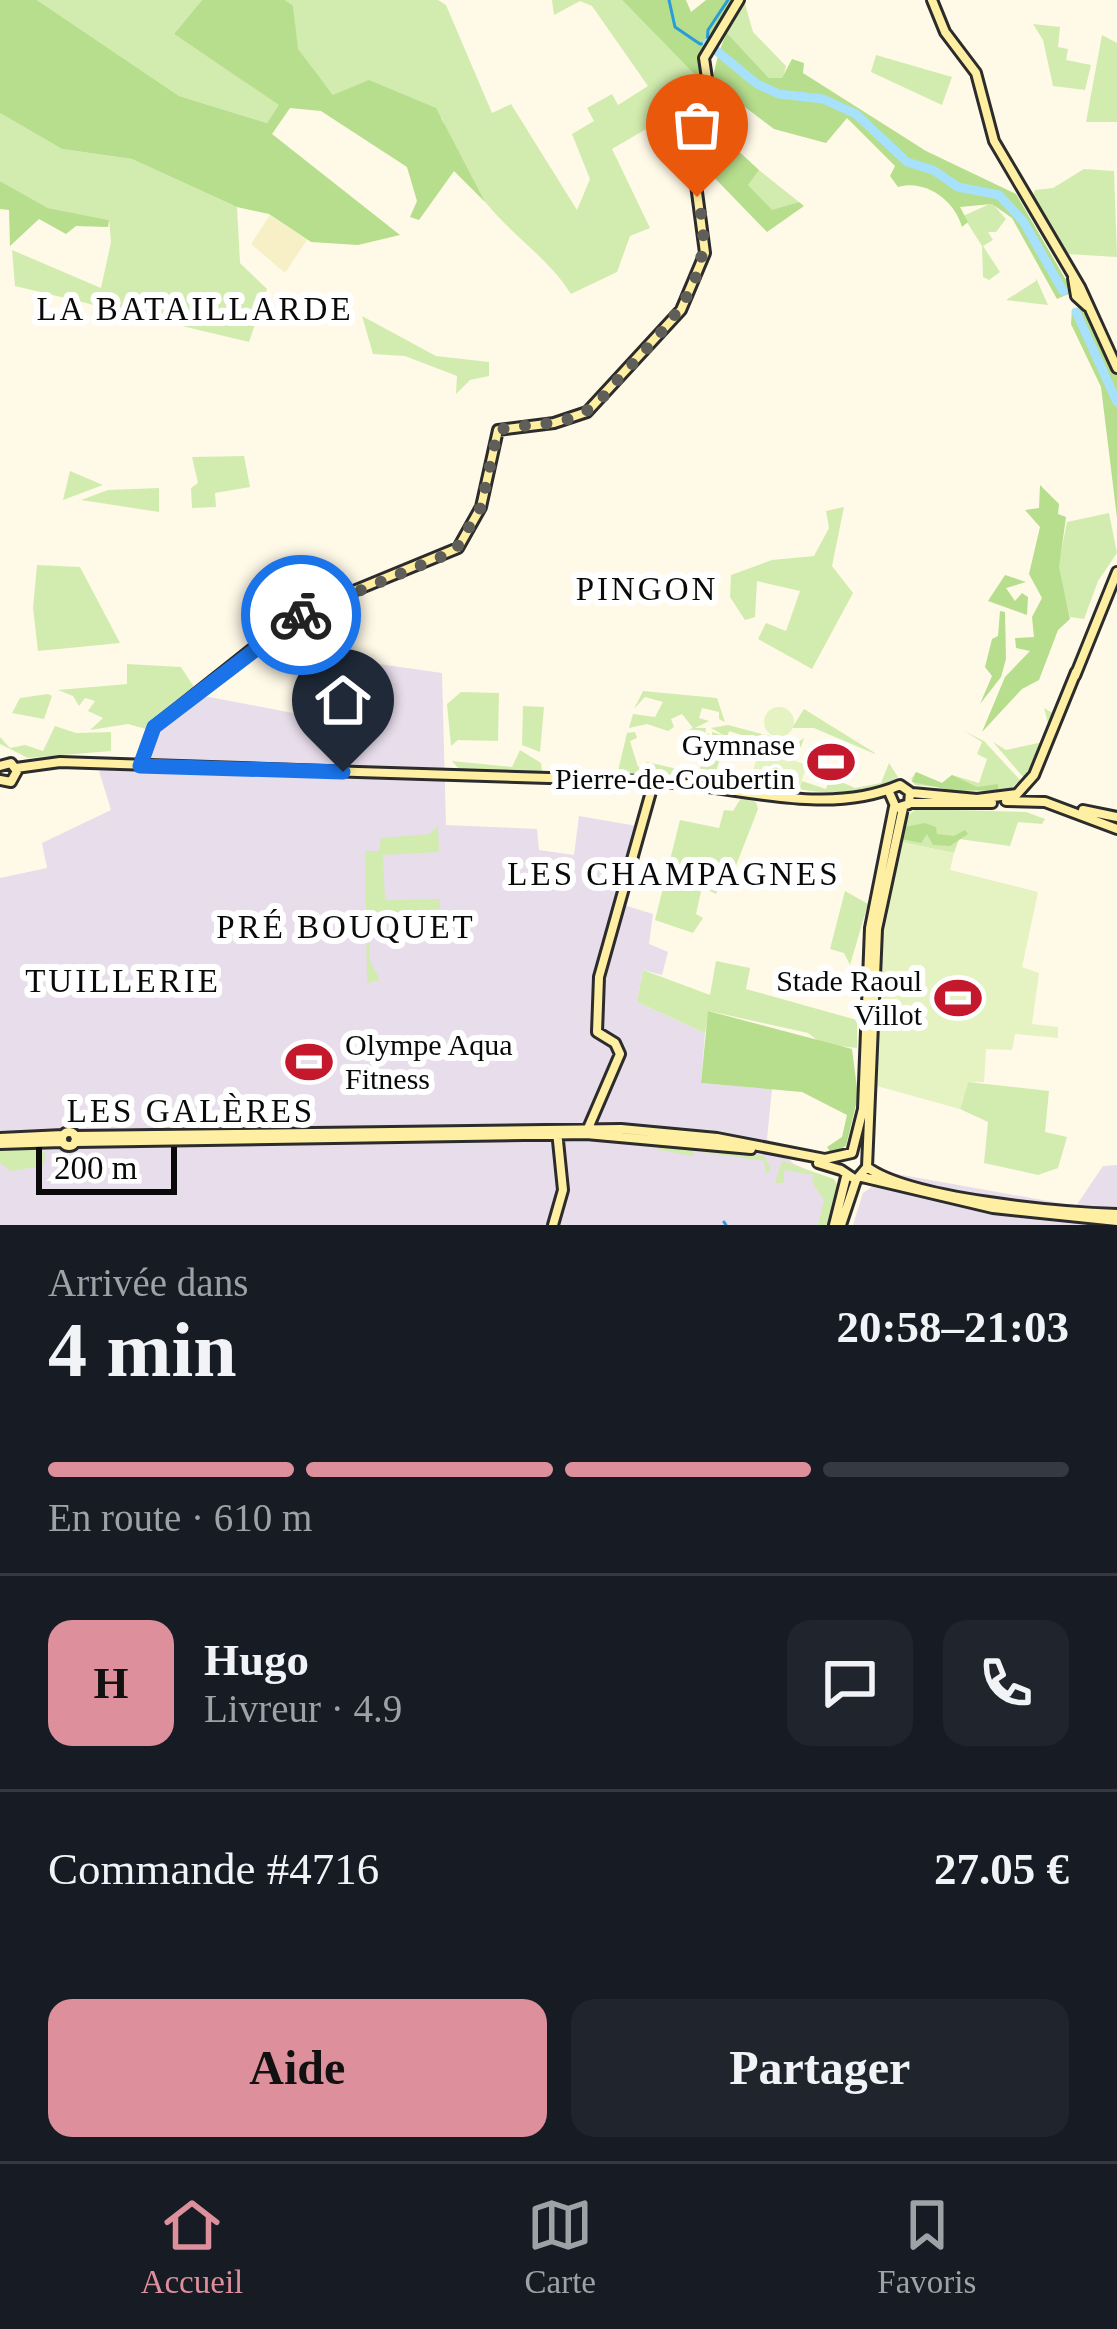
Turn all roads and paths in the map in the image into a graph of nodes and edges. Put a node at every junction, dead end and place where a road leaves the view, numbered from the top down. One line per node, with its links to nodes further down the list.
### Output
1 (739, 0): 6 (main road)
2 (932, 0): 3 (main road)
3 (1117, 368)
4 (1117, 572): 11 (main road)
5 (0, 766): 7 (main road)
6 (140, 766): 7 (main road); 9 (main road)
7 (17, 771): 8 (main road)
8 (4, 781): 10 (main road)
9 (654, 781): 13 (main road); 17 (main road)
10 (0, 791)
11 (1034, 792): 12 (main road); 12 (main road); 14 (main road)
12 (1018, 798): 13 (main road)
13 (899, 801): 20 (main road); 21 (main road)
14 (1096, 817): 15 (main road); 16 (main road)
15 (1117, 817)
16 (1117, 830)
17 (586, 1131): 18 (main road); 20 (main road); 22 (main road)
18 (557, 1132): 19 (main road); 24 (main road)
19 (0, 1141)
20 (848, 1155): 21 (main road); 22 (main road)
21 (866, 1162): 22 (main road); 23 (main road)
22 (851, 1176): 23 (main road); 25 (main road)
23 (1117, 1217)
24 (553, 1225)
25 (838, 1225)

